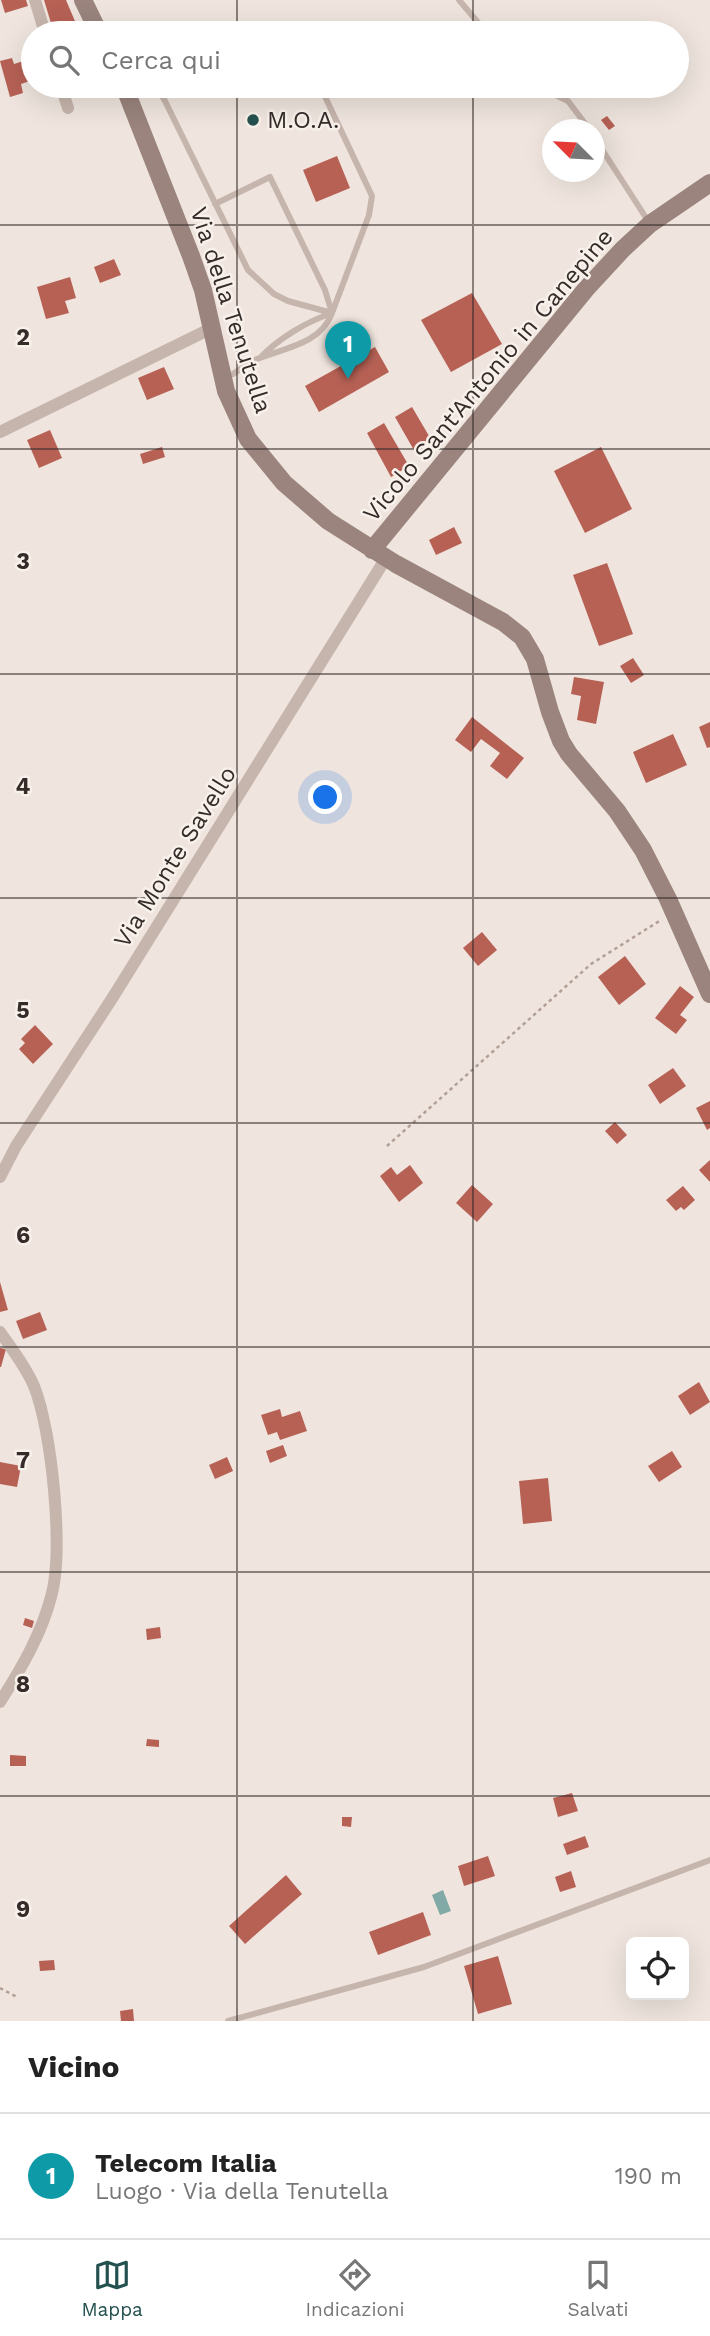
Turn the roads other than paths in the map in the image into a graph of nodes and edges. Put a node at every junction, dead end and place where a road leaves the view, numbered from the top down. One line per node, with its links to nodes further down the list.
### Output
1 (35, 0): 4 (street)
2 (83, 0): 5 (street)
3 (459, 0): 6 (lane)
4 (41, 21)
5 (93, 21)
6 (477, 21)
7 (65, 98): 12 (street)
8 (137, 98): 19 (street, Via della Tenutella)
9 (162, 98): 16 (lane)
10 (326, 98): 18 (lane)
11 (562, 98): 13 (lane)
12 (68, 108)
13 (582, 119)
14 (605, 154): 17 (lane)
15 (710, 183): 17 (street, Vicolo Sant'Antonio in Canepine)
16 (215, 204): 18 (lane); 18 (lane)
17 (650, 224): 23 (street, Vicolo Sant'Antonio in Canepine)
18 (332, 313): 20 (lane); 20 (lane)
19 (212, 328): 21 (street, Via della Tenutella); 22 (street)
20 (260, 358): 21 (lane)
21 (227, 377): 23 (street, Via della Tenutella)
22 (0, 432)
23 (379, 554): 24 (street, Via della Tenutella); 25 (street, Via Monte Savello)
24 (710, 994)
25 (0, 1177)
26 (0, 1332): 27 (street)
27 (0, 1702)
28 (710, 1860): 29 (lane)
29 (228, 2021)

